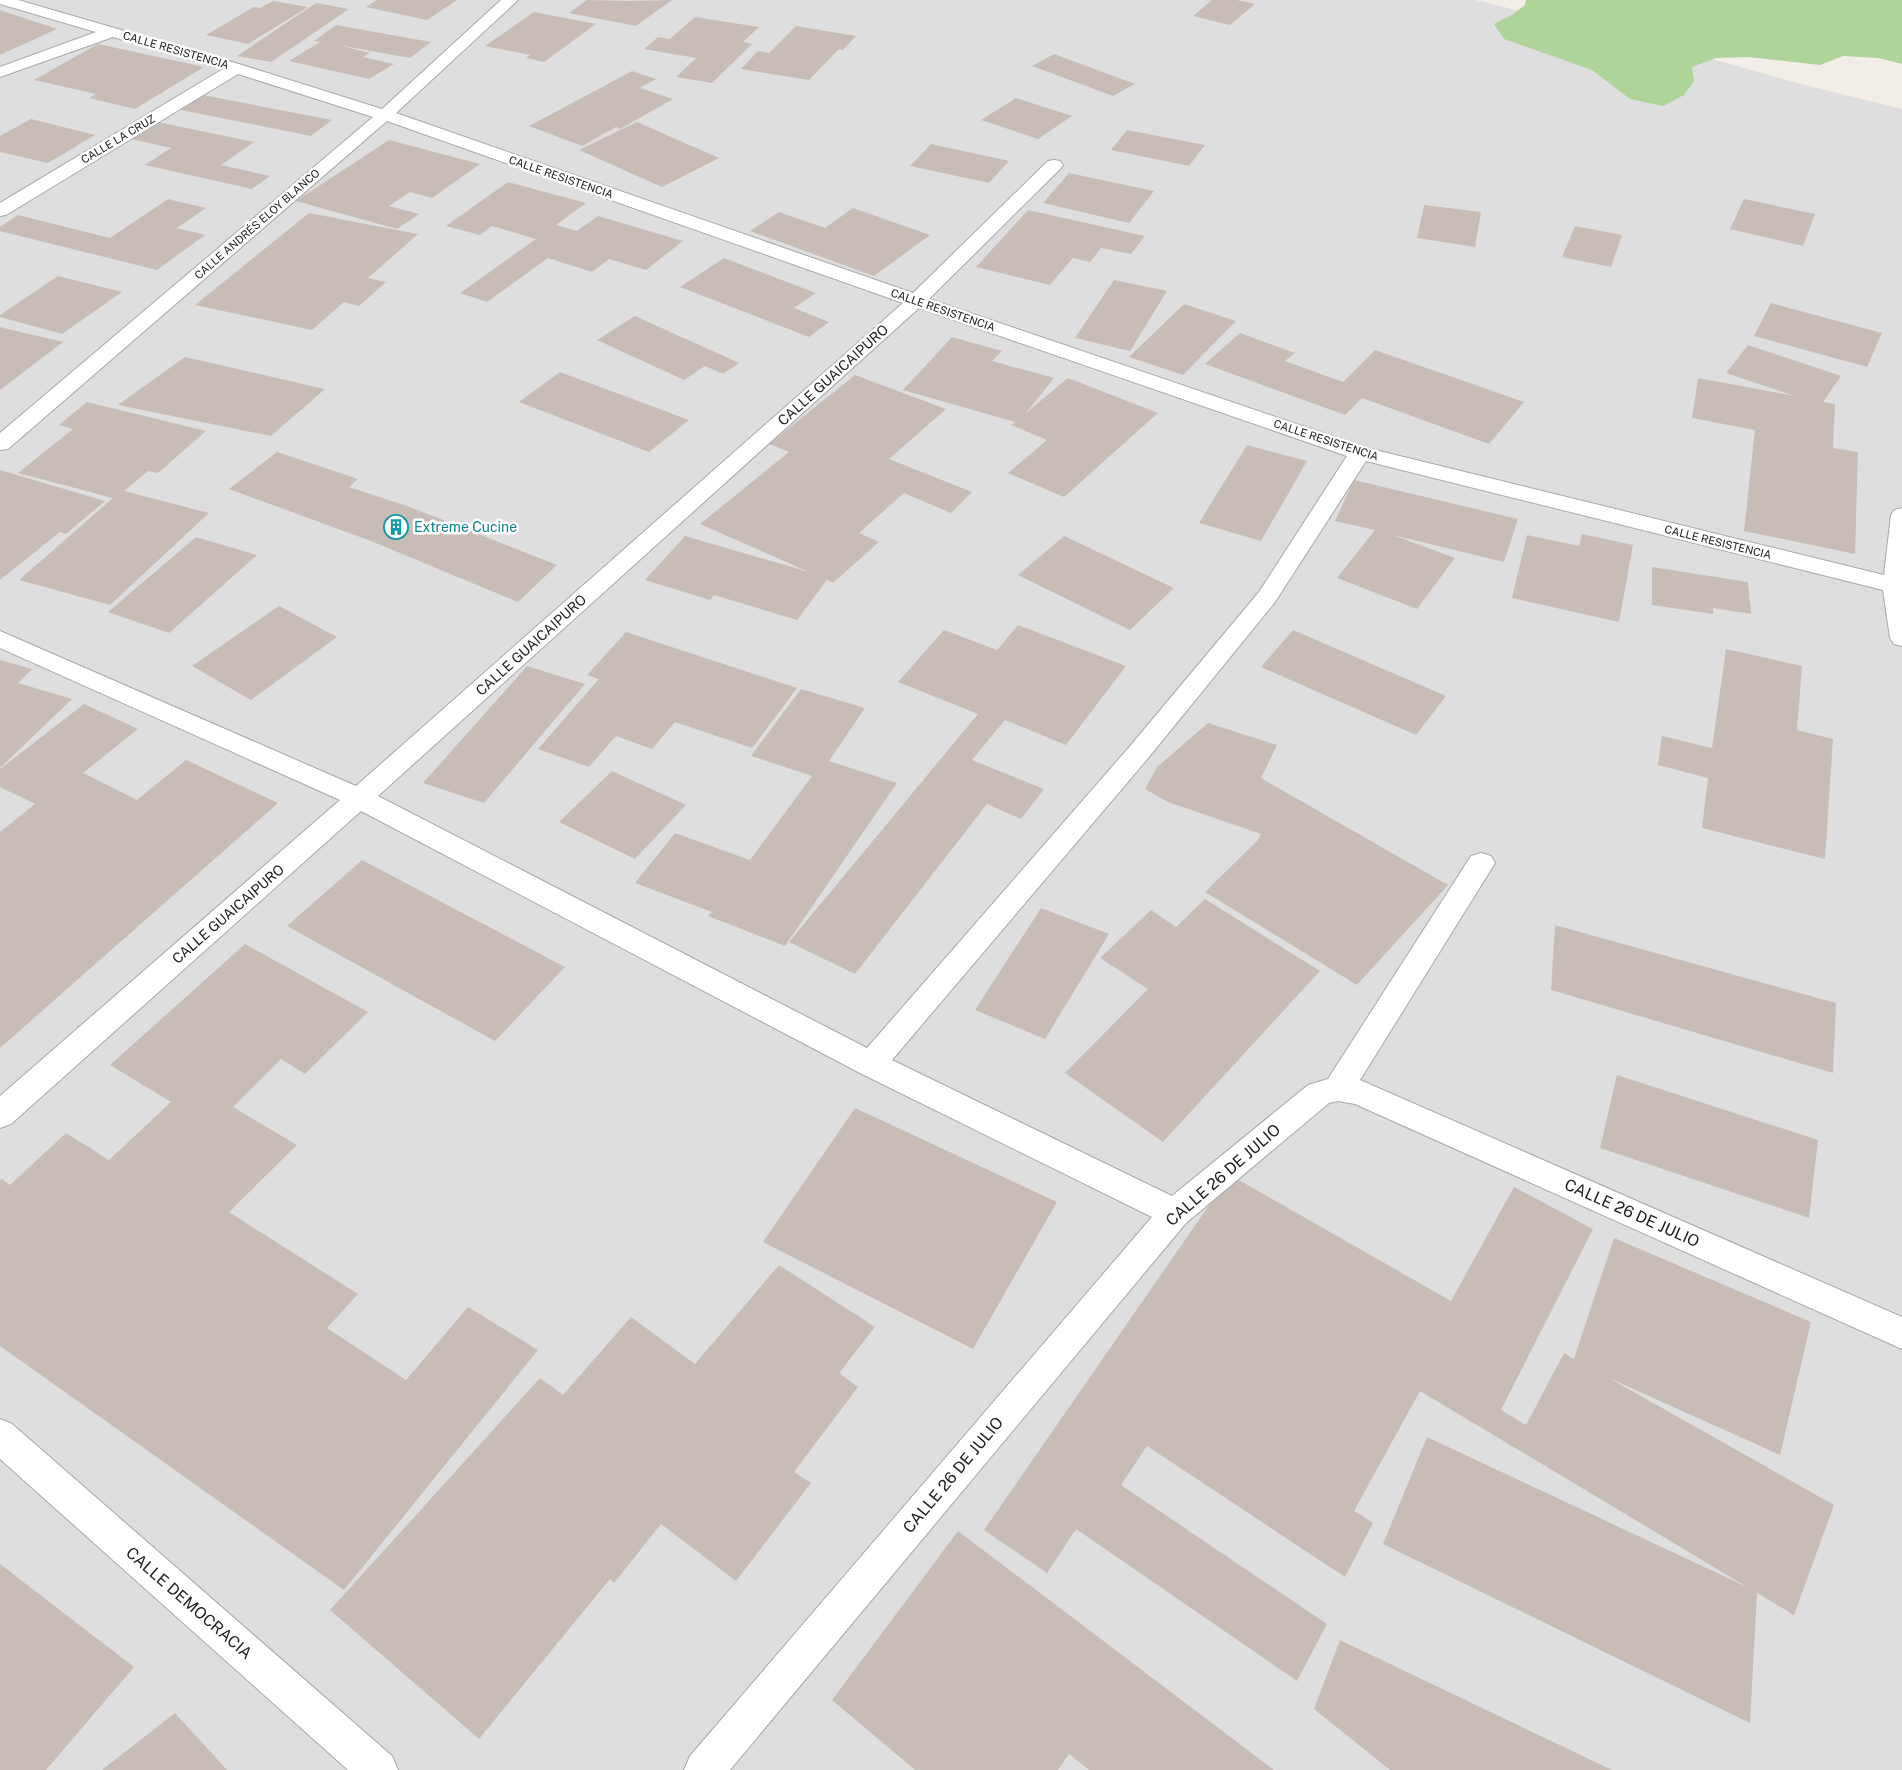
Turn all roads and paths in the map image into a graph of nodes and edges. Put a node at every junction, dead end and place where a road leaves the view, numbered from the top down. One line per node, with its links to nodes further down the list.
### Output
1 (2, 0): 3 (street, CALLE RESISTENCIA)
2 (510, 0): 6 (street, CALLE ANDRÉS ELOY BLANCO)
3 (112, 32): 4 (street, CALLE RESISTENCIA); 5 (street)
4 (236, 68): 6 (street, CALLE RESISTENCIA); 8 (street, CALLE LA CRUZ)
5 (0, 72)
6 (385, 115): 9 (street, CALLE RESISTENCIA); 10 (street, CALLE ANDRÉS ELOY BLANCO)
7 (1054, 165): 9 (street, CALLE GUAICAIPURO)
8 (0, 211)
9 (916, 301): 11 (street, CALLE RESISTENCIA); 16 (street, CALLE GUAICAIPURO)
10 (0, 444)
11 (1360, 453): 13 (street, CALLE RESISTENCIA); 18 (street)
12 (1902, 515): 13 (street)
13 (1894, 585): 14 (street)
14 (1902, 638)
15 (0, 639): 16 (street)
16 (359, 798): 18 (street); 20 (street, CALLE GUAICAIPURO)
17 (1481, 863): 19 (street)
18 (871, 1064): 21 (street)
19 (1338, 1088): 21 (street, CALLE 26 DE JULIO); 22 (street, CALLE 26 DE JULIO)
20 (0, 1115)
21 (1175, 1213): 25 (street, CALLE 26 DE JULIO)
22 (1902, 1333)
23 (0, 1436): 24 (street, CALLE DEMOCRACIA)
24 (378, 1770)
25 (704, 1770)

